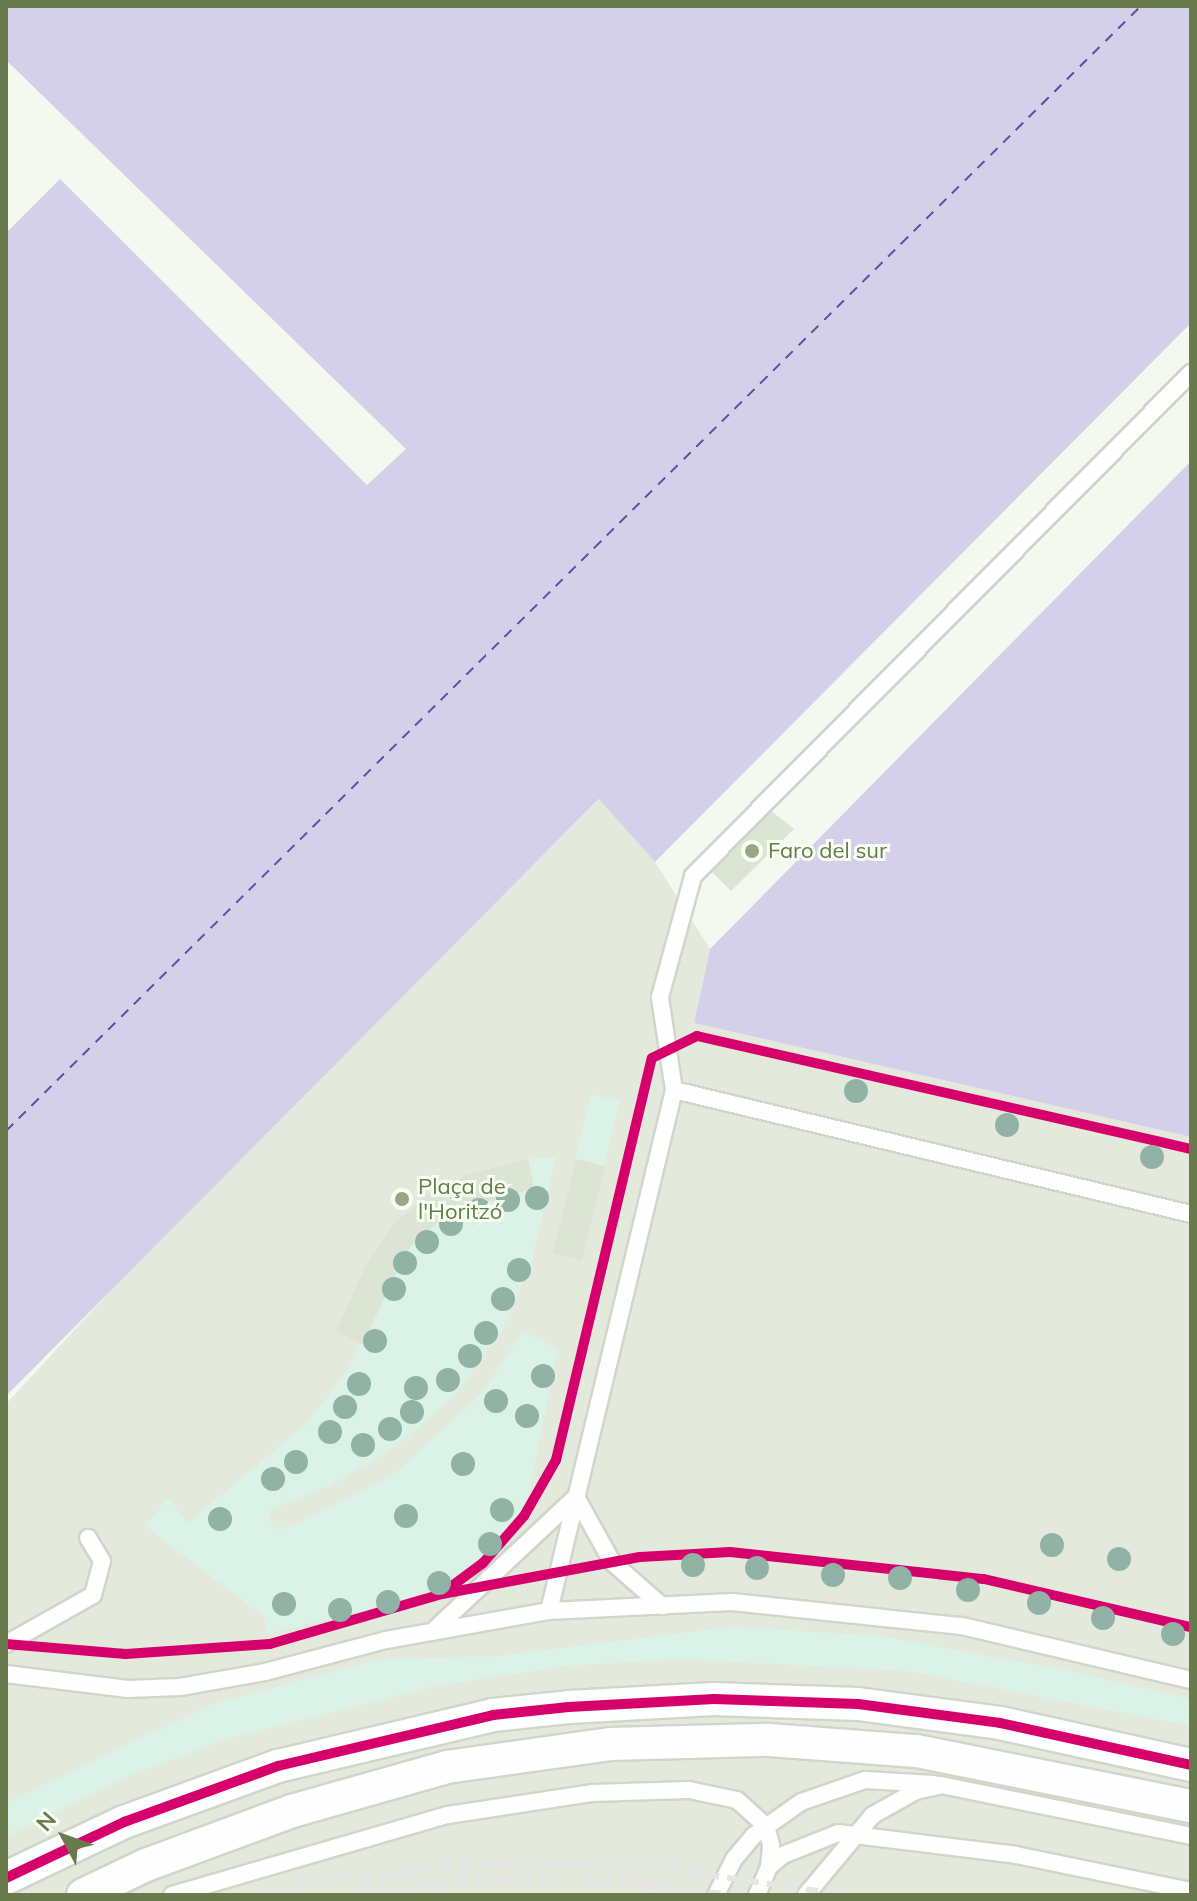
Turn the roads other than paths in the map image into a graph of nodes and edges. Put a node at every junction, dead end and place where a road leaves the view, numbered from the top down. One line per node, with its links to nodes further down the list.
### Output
1 (1191, 373): 2 (lane)
2 (674, 1090): 3 (lane); 4 (lane)
3 (1191, 1214)
4 (576, 1497): 6 (lane); 7 (lane); 8 (lane)
5 (88, 1538): 9 (lane)
6 (662, 1606): 7 (lane); 11 (lane)
7 (549, 1611): 8 (lane)
8 (432, 1632): 10 (lane)
9 (6, 1644)
10 (6, 1674)
11 (1191, 1680)
12 (1191, 1765): 19 (street)
13 (941, 1785): 15 (lane); 16 (lane); 17 (lane)
14 (1191, 1806): 21 (street)
15 (766, 1826): 18 (lane); 22 (lane); 23 (lane)
16 (855, 1835): 18 (lane); 20 (lane); 25 (lane)
17 (1191, 1836)
18 (769, 1867): 24 (lane)
19 (6, 1878)
20 (1191, 1891)
21 (83, 1895)
22 (172, 1895)
23 (716, 1895)
24 (757, 1895)
25 (806, 1895)

